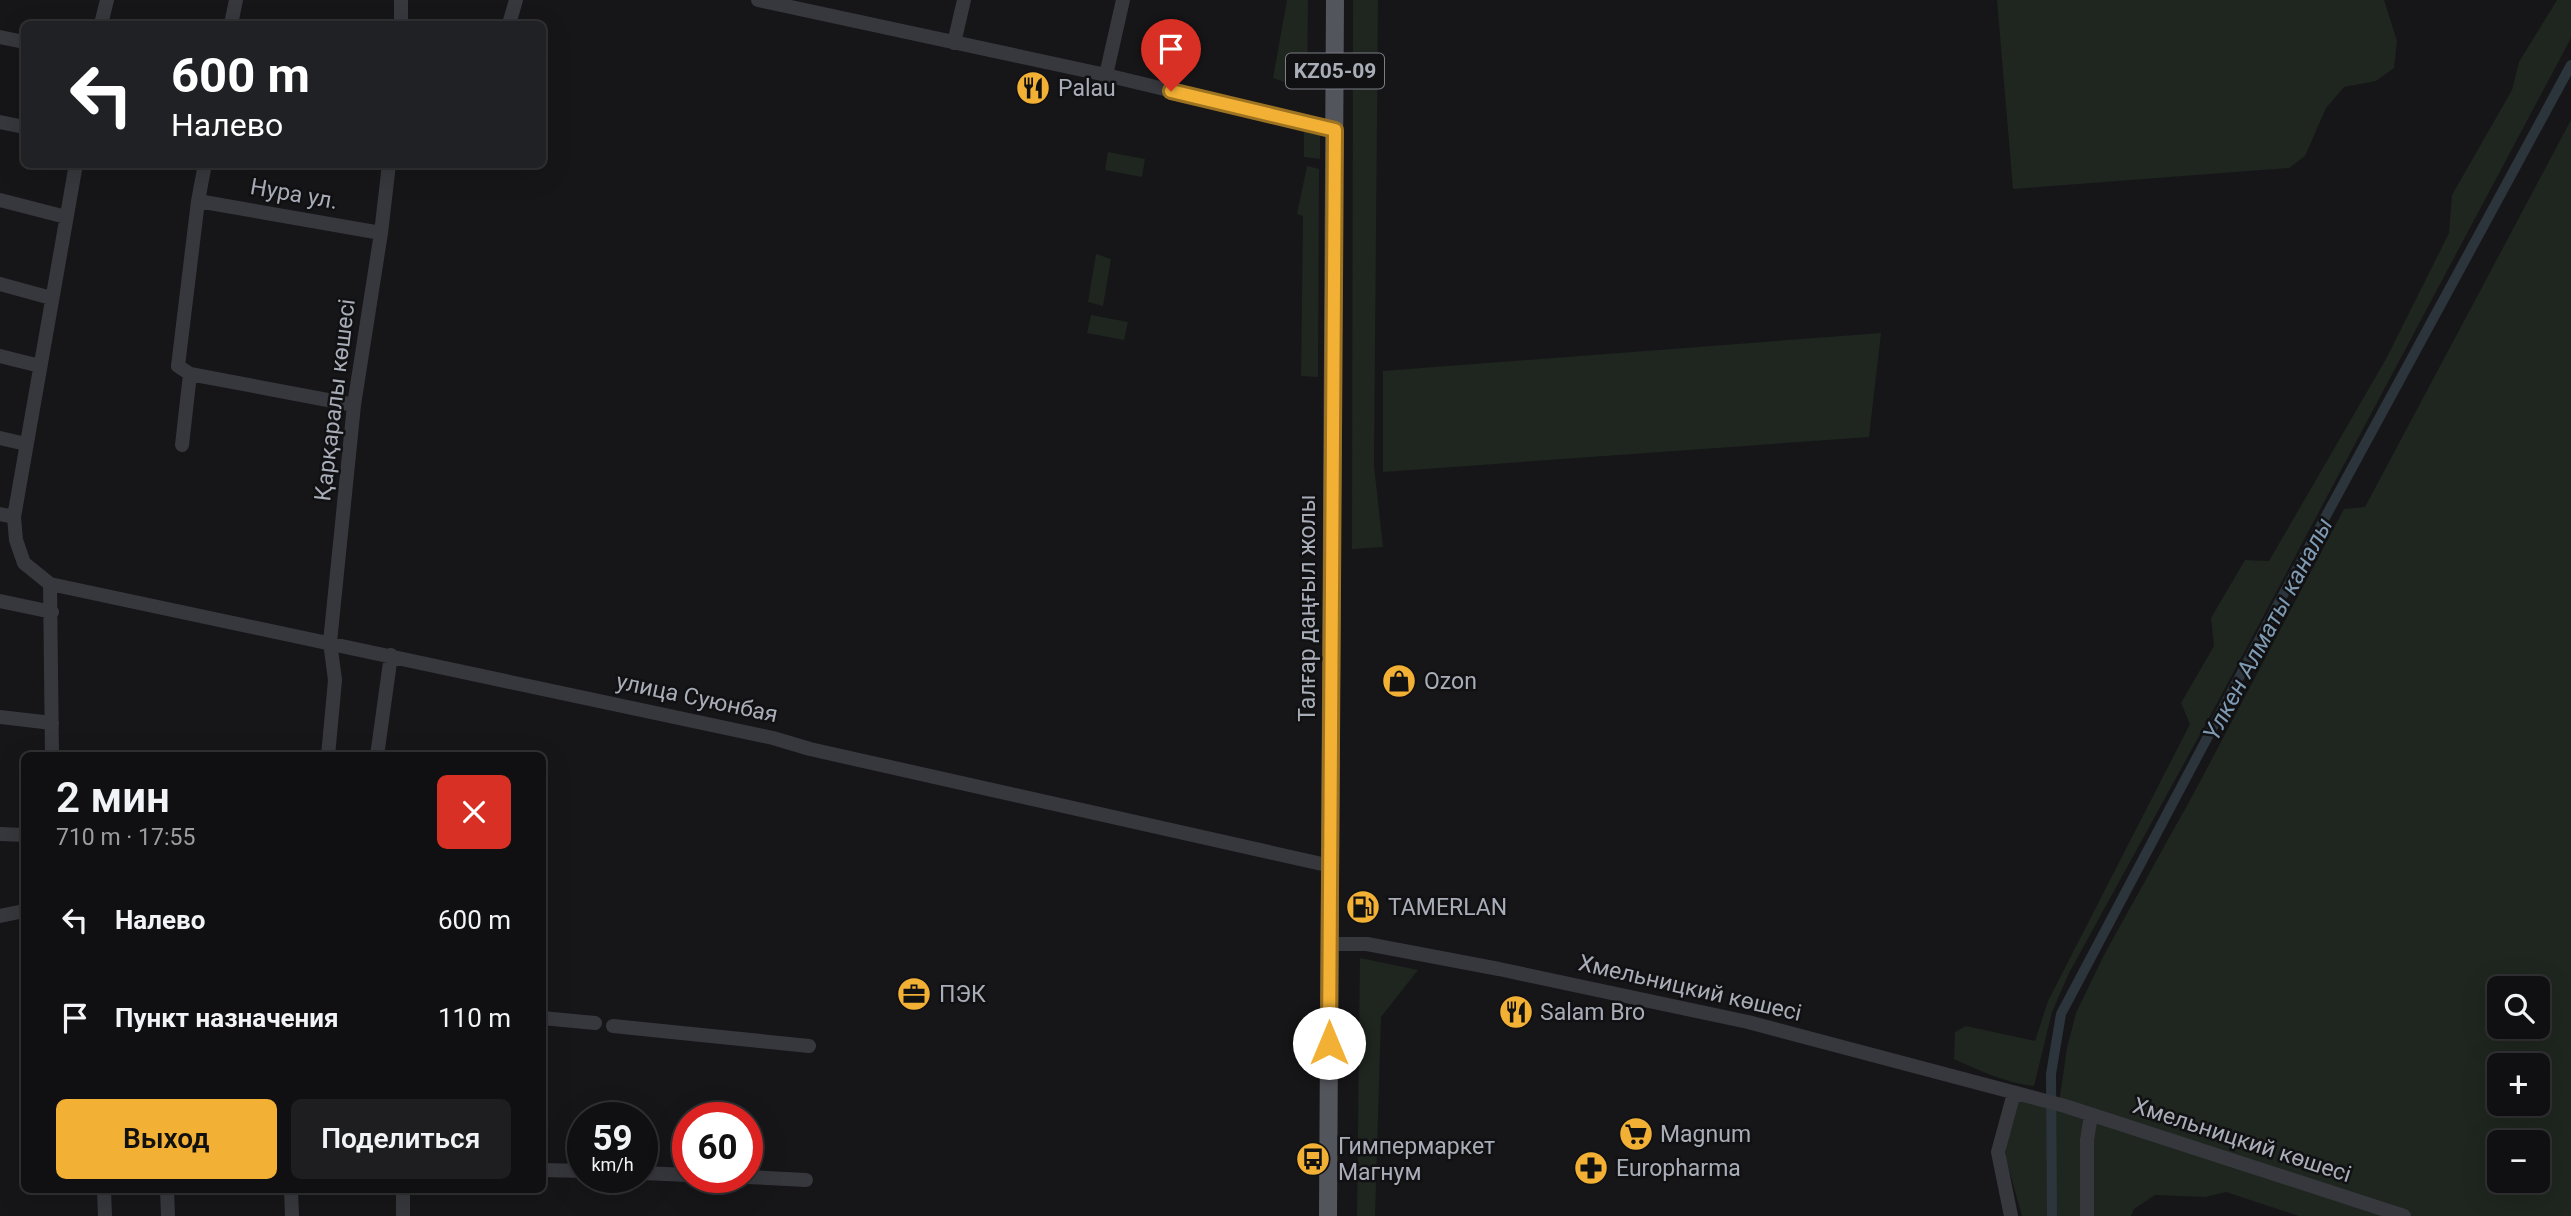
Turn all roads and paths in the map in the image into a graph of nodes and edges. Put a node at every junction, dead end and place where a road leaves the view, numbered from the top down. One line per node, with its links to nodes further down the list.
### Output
1 (107, 0): 10 (street)
2 (236, 0): 11 (street)
3 (401, 0): 12 (street)
4 (516, 0): 13 (street)
5 (758, 0): 9 (street)
6 (964, 0): 16 (street)
7 (1123, 0): 17 (street)
8 (1335, 0): 20 (main road, Талғар даңғыл жолы / KZ05-09)
9 (805, 5): 16 (street)
10 (102, 21)
11 (232, 21)
12 (401, 21)
13 (510, 21)
14 (0, 37): 15 (street)
15 (21, 41)
16 (954, 43): 17 (street)
17 (1106, 75): 20 (street)
18 (0, 122): 19 (street)
19 (21, 126)
20 (1335, 130): 50 (main road, Талғар даңғыл жолы / KZ05-09)
21 (75, 168): 26 (street)
22 (204, 168): 25 (street)
23 (389, 168): 27 (street, Қарқаралы көшесі)
24 (0, 201): 26 (street)
25 (198, 201): 27 (street, Нура ул.); 32 (street)
26 (66, 217): 29 (street)
27 (382, 233): 33 (street, Қарқаралы көшесі)
28 (0, 284): 29 (street)
29 (51, 298): 31 (street)
30 (0, 356): 31 (street)
31 (40, 366): 35 (street)
32 (190, 374): 33 (street); 36 (street)
33 (354, 405): 41 (street, Қарқаралы көшесі)
34 (0, 438): 35 (street)
35 (26, 444): 37 (street)
36 (182, 445)
37 (7, 515): 38 (street)
38 (50, 584): 40 (street); 41 (street, улица Суюнбая)
39 (0, 601): 40 (street)
40 (52, 612): 44 (street)
41 (330, 642): 42 (street, улица Суюнбая); 46 (street, Қарқаралы көшесі)
42 (391, 655): 47 (street); 50 (street, улица Суюнбая)
43 (0, 717): 44 (street)
44 (52, 723): 45 (street)
45 (52, 752)
46 (328, 752)
47 (378, 752)
48 (0, 834): 49 (street)
49 (21, 835)
50 (1331, 866): 53 (main road, Талғар даңғыл жолы / KZ05-09)
51 (21, 912): 52 (street)
52 (0, 916)
53 (1330, 944): 58 (street, Хмельницкий көшесі); 72 (main road, Талғар даңғыл жолы / KZ05-09)
54 (546, 1018): 55 (street)
55 (595, 1023)
56 (613, 1026): 57 (street)
57 (808, 1046)
58 (2014, 1093): 59 (street, Хмельницкий көшесі); 73 (street)
59 (2091, 1115): 74 (street); 75 (street, Хмельницкий көшесі)
60 (546, 1170): 61 (street)
61 (567, 1171)
62 (763, 1179): 63 (street)
63 (806, 1180)
64 (104, 1193): 68 (street)
65 (167, 1193): 69 (street)
66 (291, 1193): 70 (street)
67 (403, 1193): 71 (street)
68 (105, 1216)
69 (168, 1216)
70 (292, 1216)
71 (403, 1216)
72 (1328, 1216)
73 (2011, 1216)
74 (2087, 1216)
75 (2404, 1216)

